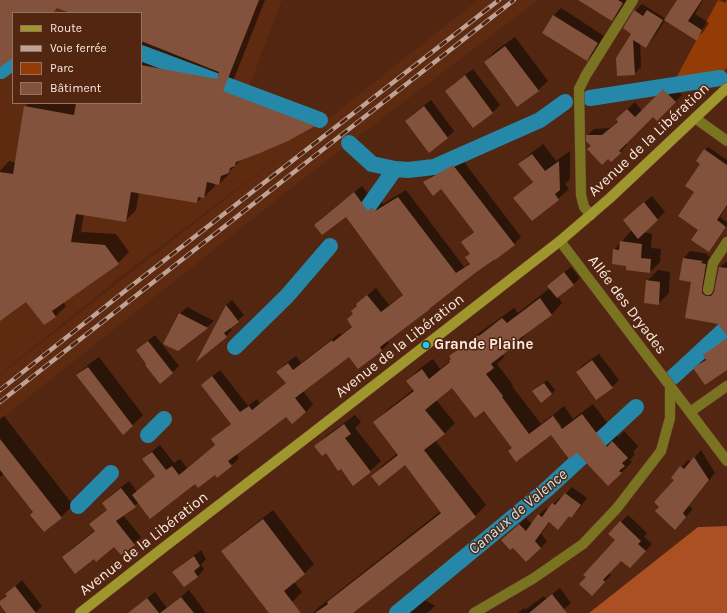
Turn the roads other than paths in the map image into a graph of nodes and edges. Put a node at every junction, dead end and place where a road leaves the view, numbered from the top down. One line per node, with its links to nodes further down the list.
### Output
1 (634, 0): 5 (street)
2 (727, 88): 3 (main road, Avenue de la Libération)
3 (695, 118): 4 (street); 5 (main road, Avenue de la Libération)
4 (727, 140)
5 (590, 215): 6 (main road, Avenue de la Libération)
6 (560, 241): 9 (street, Allée des Dryades); 13 (main road, Avenue de la Libération)
7 (727, 242): 8 (street)
8 (708, 290)
9 (670, 386): 11 (street, Allée des Dryades); 14 (street)
10 (727, 386): 11 (street)
11 (690, 412): 12 (street, Allée des Dryades)
12 (727, 461)
13 (80, 613)
14 (474, 613)

